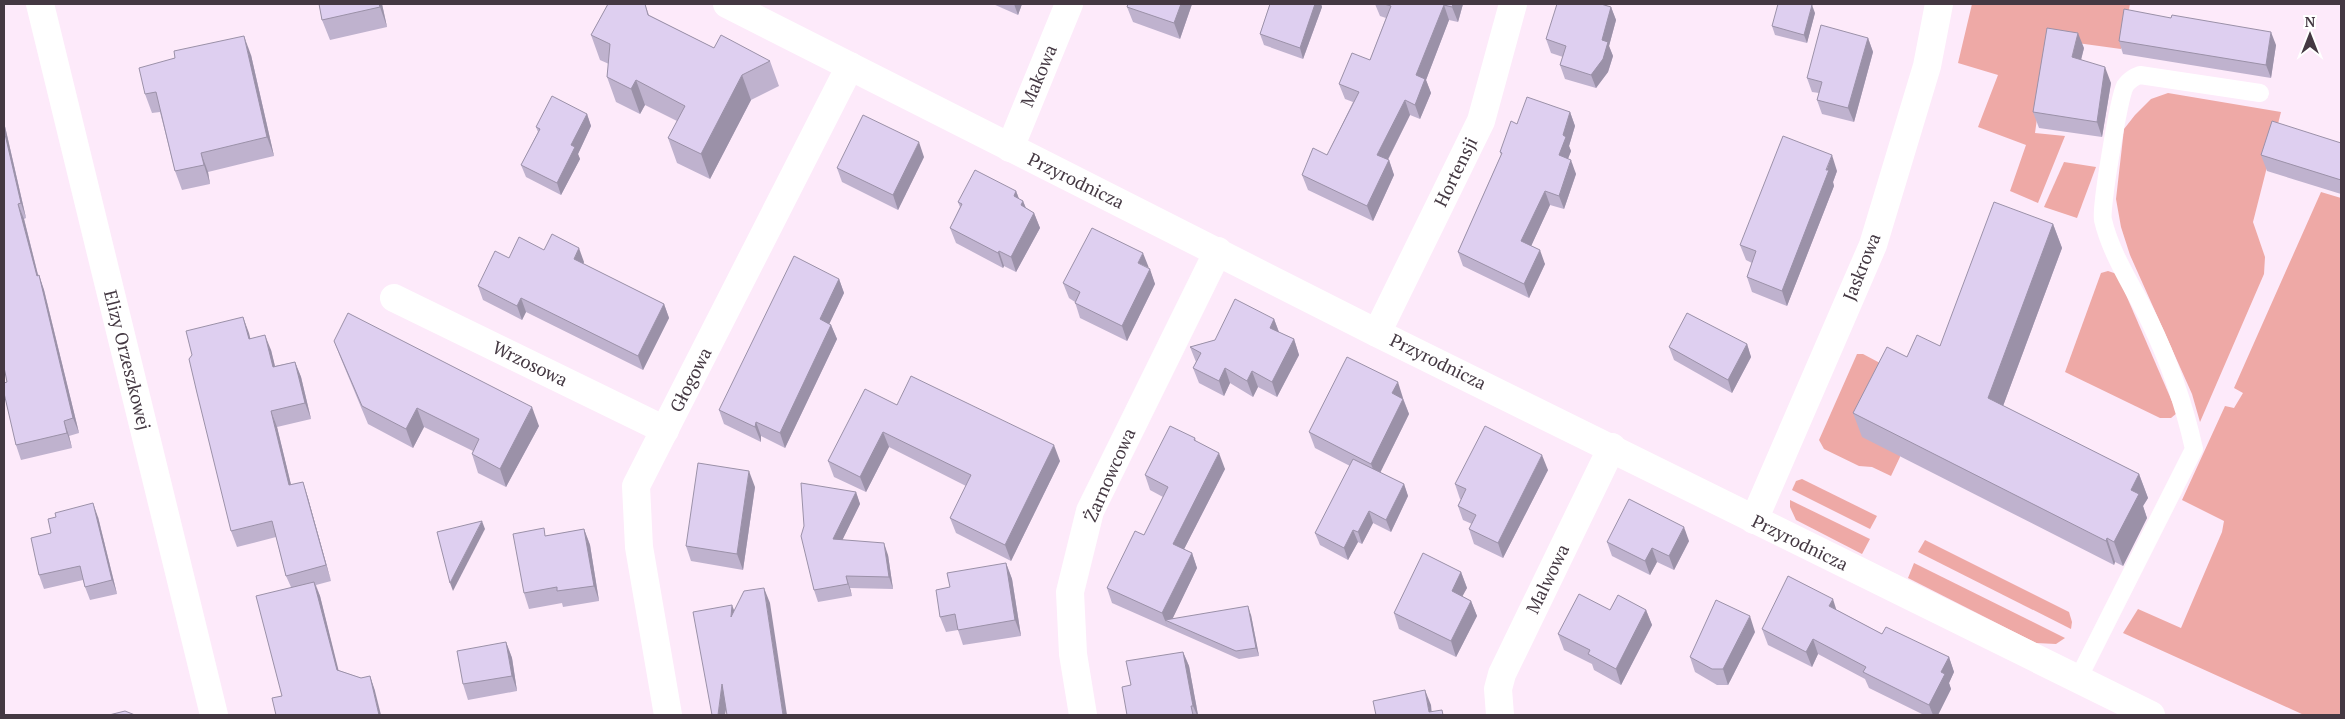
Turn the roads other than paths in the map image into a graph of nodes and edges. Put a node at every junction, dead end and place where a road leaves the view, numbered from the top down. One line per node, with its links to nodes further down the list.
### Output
1 (40, 4): 16 (street, Elizy Orzeszkowej)
2 (727, 4): 6 (street, Przyrodnicza)
3 (1069, 4): 8 (street, Makowa)
4 (1512, 4): 11 (street, Hortensji)
5 (1939, 4): 14 (street, Jaskrowa)
6 (850, 66): 8 (street, Przyrodnicza); 12 (street, Głogowa)
7 (2260, 93): 15 (lane)
8 (1010, 148): 9 (street, Przyrodnicza)
9 (1218, 251): 11 (street, Przyrodnicza); 18 (street, Żarnowcowa)
10 (394, 298): 12 (street, Wrzosowa)
11 (1377, 332): 13 (street, Przyrodnicza)
12 (665, 430): 17 (street, Głogowa)
13 (1612, 447): 14 (street, Przyrodnicza); 19 (street, Malwowa)
14 (1754, 520): 15 (street, Przyrodnicza)
15 (2078, 679): 20 (street, Przyrodnicza)
16 (214, 715)
17 (668, 715)
18 (1083, 715)
19 (1500, 715)
20 (2151, 715)

